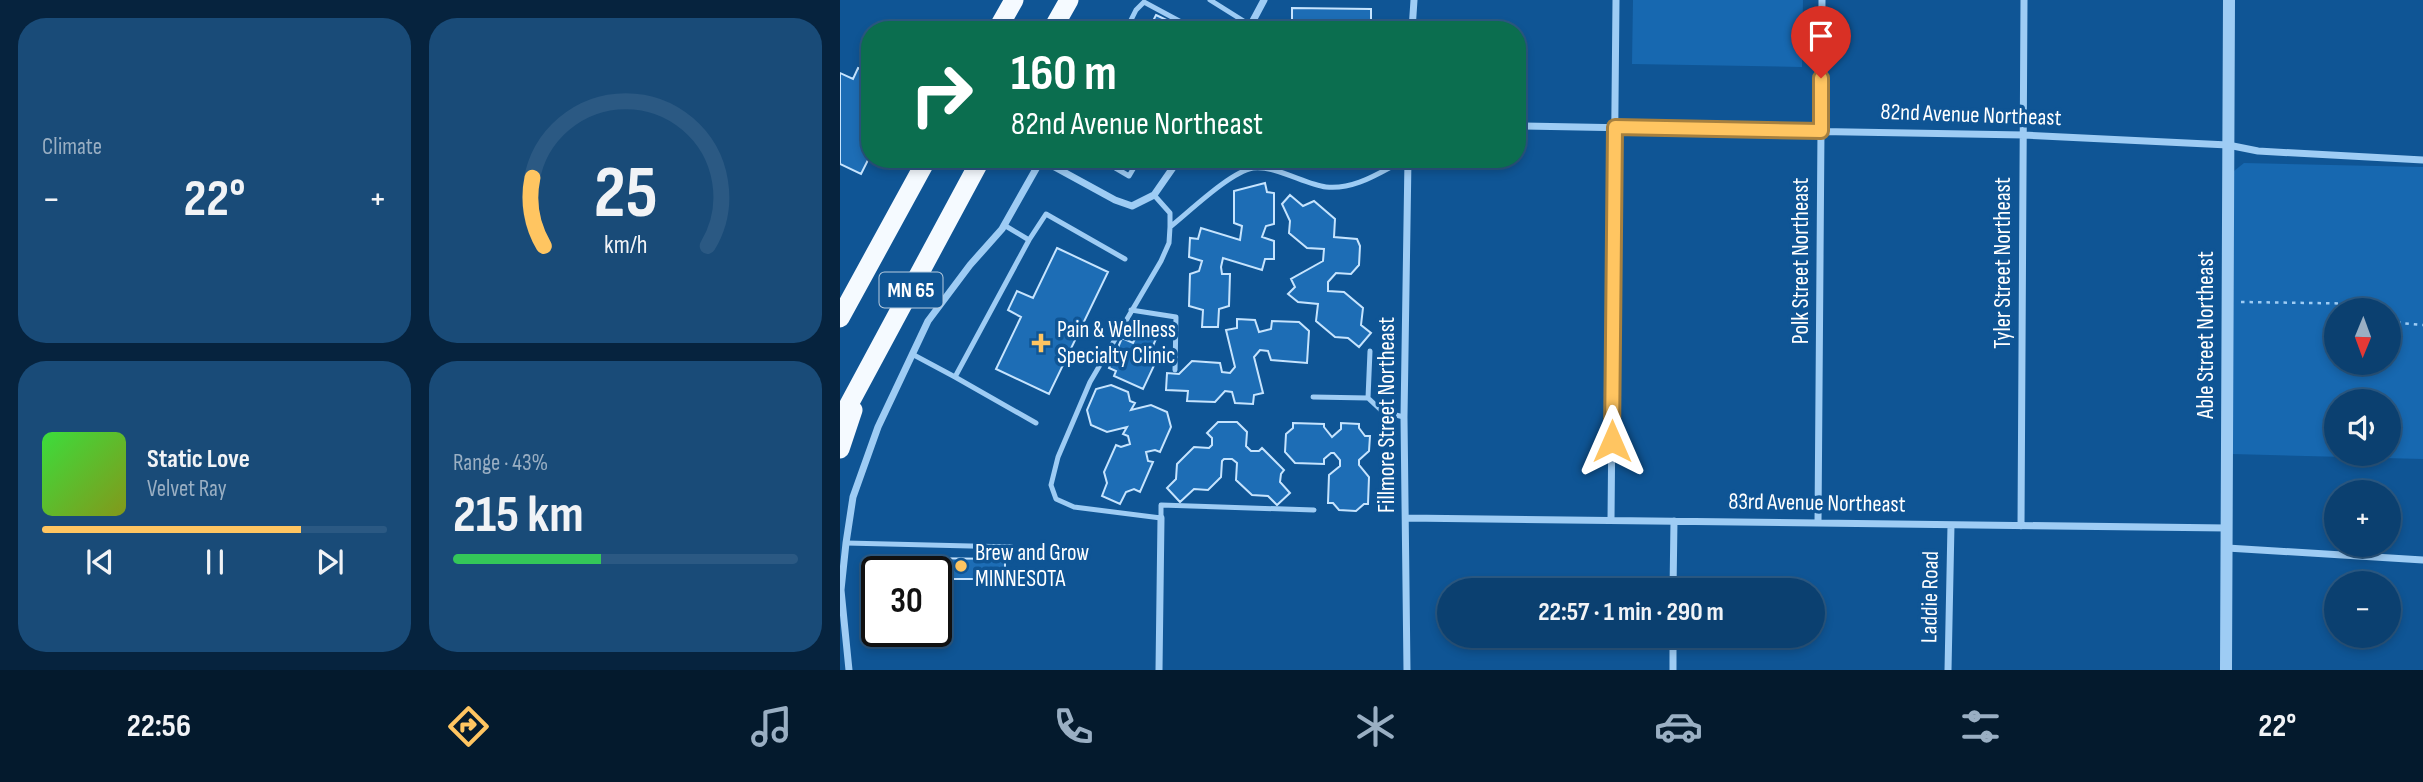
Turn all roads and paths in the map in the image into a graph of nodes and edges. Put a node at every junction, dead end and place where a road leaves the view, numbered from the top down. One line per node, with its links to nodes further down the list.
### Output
1 (1014, 0): 10 (highway)
2 (1069, 0): 11 (highway)
3 (1210, 0): 14 (lane)
4 (1264, 0): 15 (street)
5 (1413, 0): 16 (street)
6 (1616, 0): 18 (street)
7 (1822, 0): 19 (street, Polk Street Northeast)
8 (2025, 0): 20 (street, Tyler Street Northeast)
9 (2229, 0): 21 (street, Able Street Northeast)
10 (1002, 21)
11 (1057, 21)
12 (1130, 21): 13 (lane)
13 (1179, 21)
14 (1240, 21)
15 (1252, 21)
16 (1412, 21)
17 (1526, 127): 18 (street, 82nd Avenue Northeast)
18 (1615, 127): 19 (street, 82nd Avenue Northeast); 59 (street)
19 (1821, 131): 20 (street, 82nd Avenue Northeast); 61 (street, Polk Street Northeast)
20 (2024, 135): 21 (street, 82nd Avenue Northeast); 63 (street, Tyler Street Northeast)
21 (2228, 145): 22 (street, 82nd Avenue Northeast); 39 (street, Able Street Northeast)
22 (2423, 160)
23 (922, 168): 42 (highway, MN 65)
24 (976, 168): 49 (highway, MN 65)
25 (1036, 168): 35 (street)
26 (1062, 168): 34 (street)
27 (1115, 168): 28 (lane)
28 (1134, 168)
29 (1174, 168): 34 (street)
30 (1253, 168): 32 (lane)
31 (1253, 168): 36 (lane)
32 (1390, 168)
33 (1407, 168): 52 (street, Fillmore Street Northeast)
34 (1154, 195): 36 (lane)
35 (1004, 225): 37 (lane); 46 (street)
36 (1170, 227): 41 (lane)
37 (1029, 240): 38 (lane); 48 (lane)
38 (1125, 259)
39 (2227, 302): 40 (path); 64 (street, Able Street Northeast)
40 (2324, 303)
41 (1131, 310): 47 (lane); 57 (lane)
42 (840, 318)
43 (2401, 323): 44 (path)
44 (2423, 325)
45 (1370, 351): 51 (lane)
46 (912, 354): 48 (lane); 65 (street)
47 (1175, 370)
48 (955, 377): 54 (lane)
49 (862, 381): 53 (highway, MN 65); 55 (highway)
50 (1313, 397): 51 (lane)
51 (1368, 398): 52 (lane)
52 (1404, 417): 58 (street, Fillmore Street Northeast)
53 (840, 421)
54 (1037, 423)
55 (840, 449)
56 (1314, 510): 57 (lane)
57 (1161, 518): 72 (street)
58 (1406, 518): 59 (street, 83rd Avenue Northeast); 73 (street, Fillmore Street Northeast)
59 (1611, 520): 60 (street, 83rd Avenue Northeast)
60 (1674, 521): 61 (street, 83rd Avenue Northeast); 69 (street)
61 (1818, 523): 62 (street, 83rd Avenue Northeast)
62 (1951, 524): 63 (street, 83rd Avenue Northeast); 75 (street, Laddie Road)
63 (2021, 526): 64 (street, 83rd Avenue Northeast)
64 (2227, 528): 67 (street, Able Street Northeast)
65 (846, 543): 66 (lane); 71 (street)
66 (1012, 547)
67 (2227, 548): 68 (street); 76 (street, Able Street Northeast)
68 (2423, 561)
69 (1673, 578)
70 (1673, 648): 74 (street)
71 (849, 670)
72 (1159, 670)
73 (1407, 670)
74 (1673, 670)
75 (1948, 670)
76 (2226, 670)

